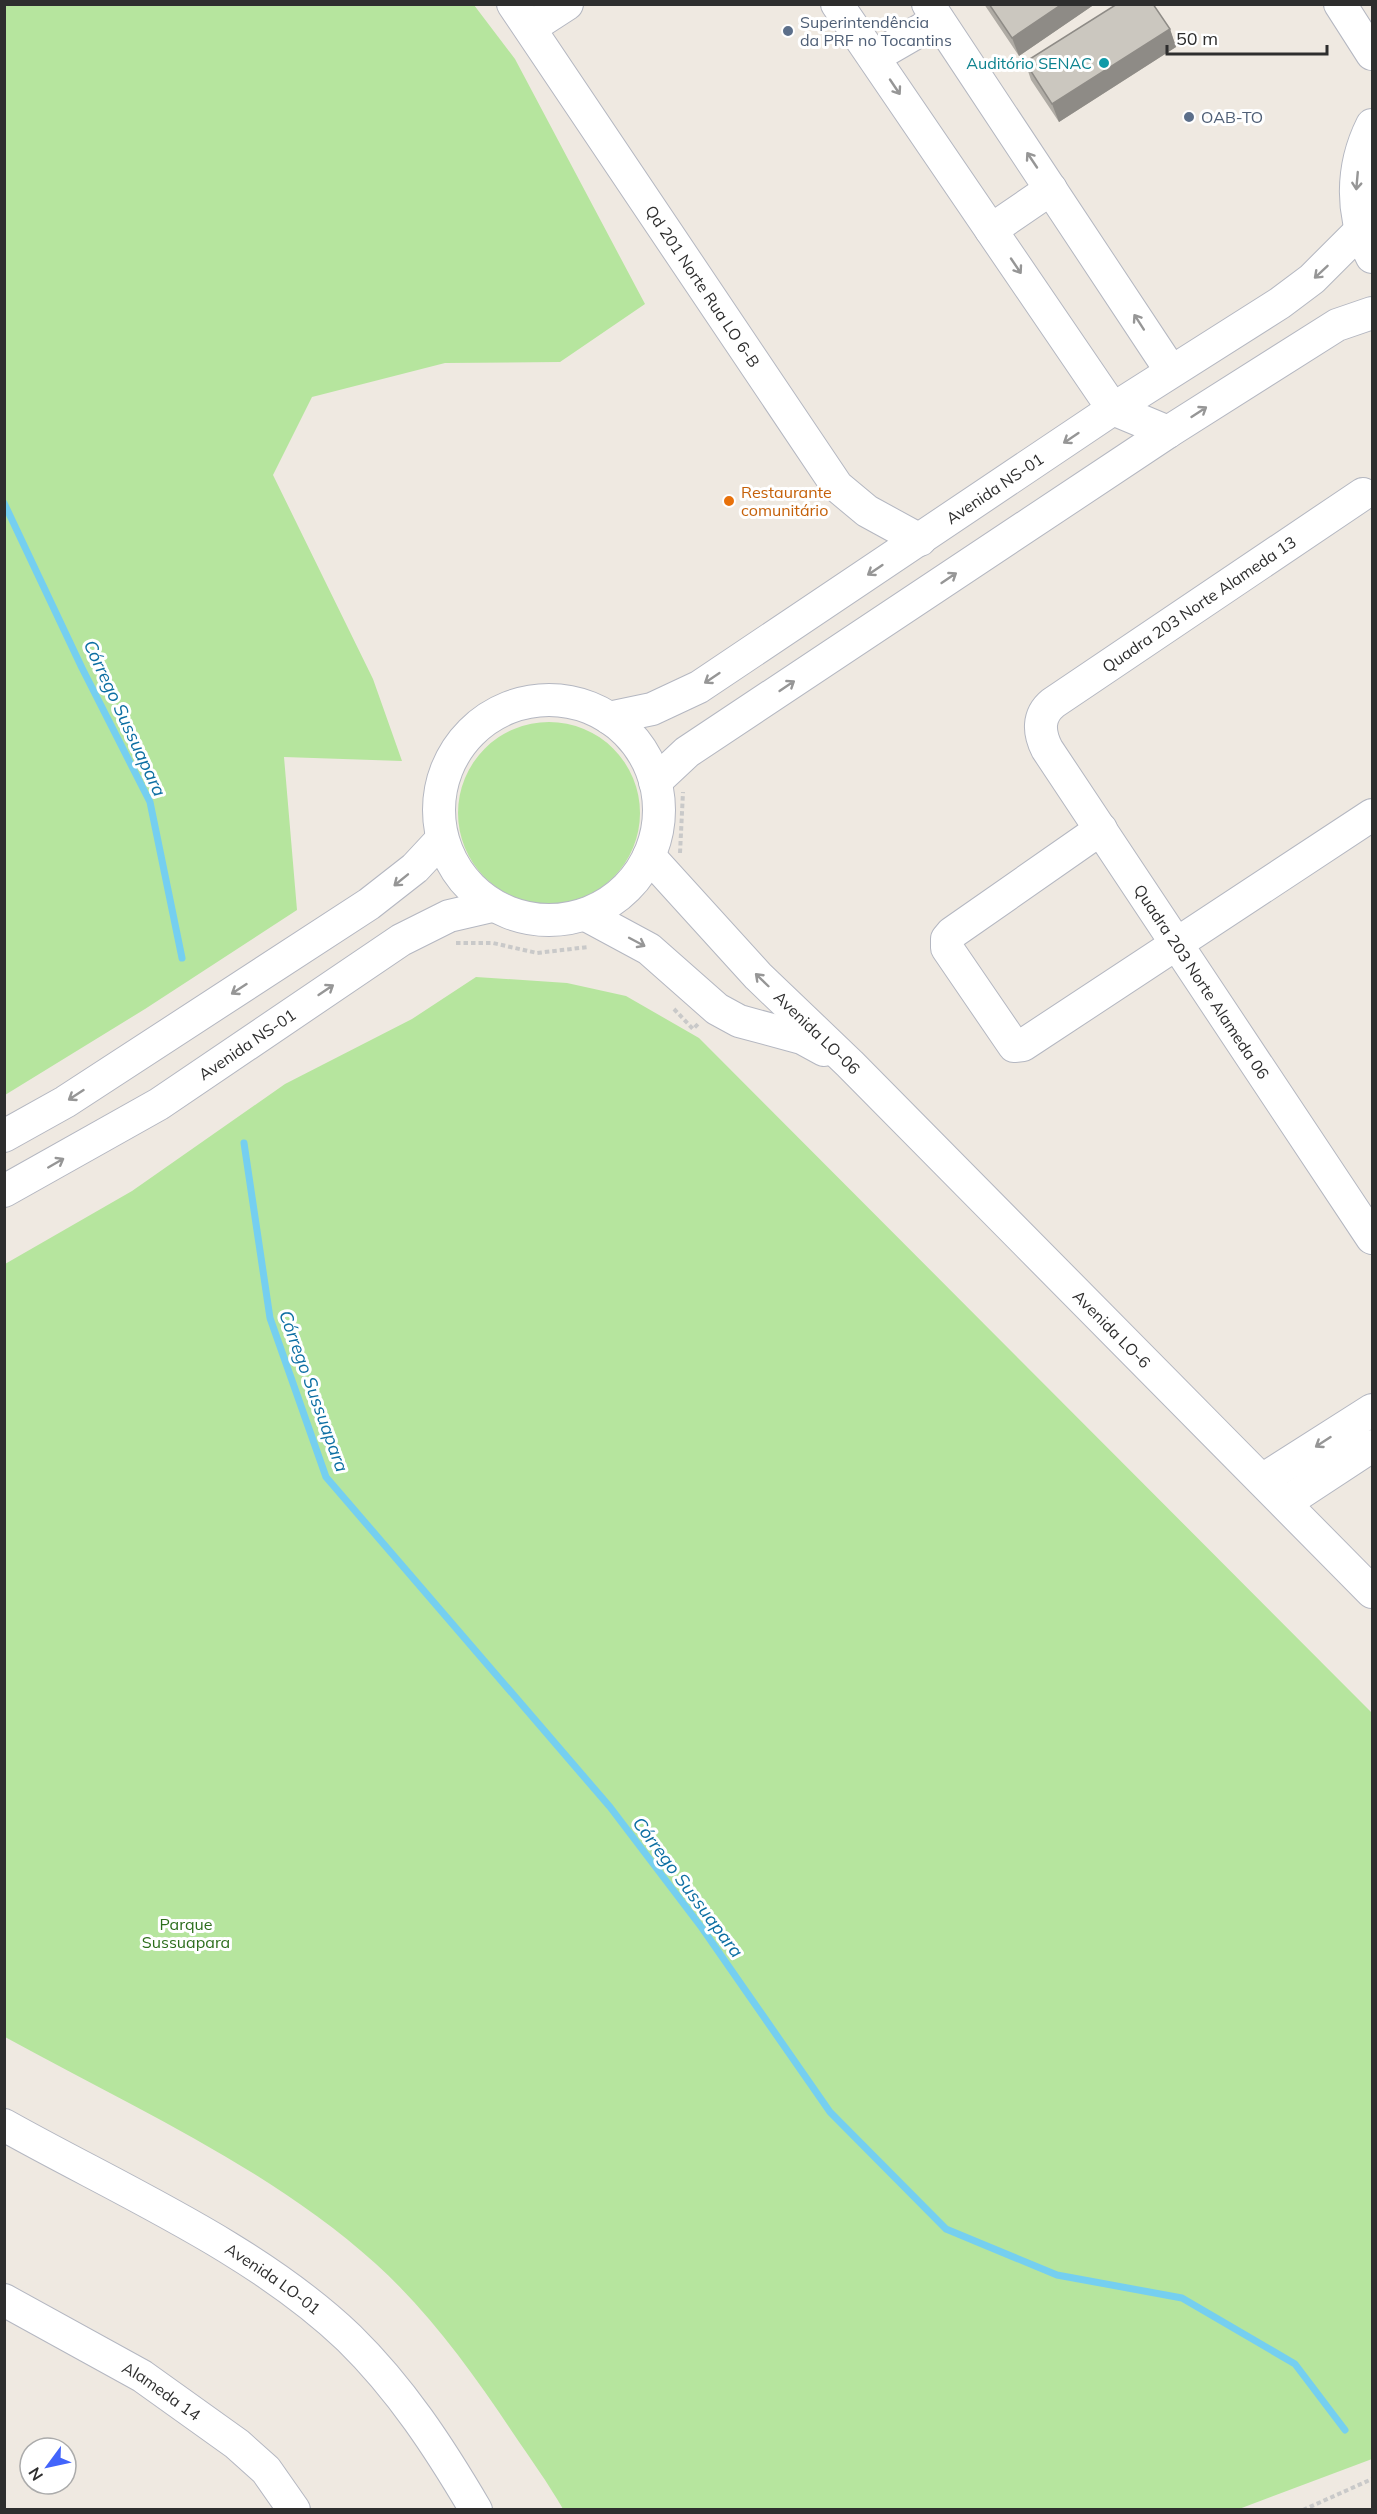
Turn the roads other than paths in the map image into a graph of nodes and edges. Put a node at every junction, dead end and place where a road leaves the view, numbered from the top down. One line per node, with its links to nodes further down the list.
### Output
1 (567, 4): 5 (street)
2 (837, 4): 7 (street)
3 (1340, 4): 6 (street)
4 (933, 12): 7 (street); 9 (street, one-way to 4)
5 (522, 16): 17 (street, Qd 201 Norte Rua LO 6-B)
6 (1372, 54)
7 (874, 57): 10 (street, one-way to 10)
8 (1372, 125): 11 (street, Avenida NS-01, one-way to 11)
9 (1051, 189): 10 (street); 13 (street, one-way to 9)
10 (991, 230): 14 (street, one-way to 14)
11 (1367, 243): 13 (street, Avenida NS-01, one-way to 13)
12 (1372, 313): 15 (street, one-way to 12)
13 (1171, 371): 14 (street, Avenida NS-01)
14 (1113, 409): 15 (street); 17 (street, Avenida NS-01, one-way to 17)
15 (1168, 432): 20 (street, one-way to 15)
16 (1363, 494): 19 (street, Quadra 203 Norte Alameda 13)
17 (920, 540): 18 (street, Avenida NS-01, one-way to 18)
18 (609, 718): 20 (street); 23 (street)
19 (1041, 721): 22 (street, Quadra 203 Norte Alameda 06)
20 (655, 782): 24 (street)
21 (1372, 815): 27 (street)
22 (1101, 829): 27 (street, Quadra 203 Norte Alameda 06); 27 (street)
23 (442, 839): 25 (street); 29 (street, one-way to 29)
24 (664, 858): 26 (street); 28 (street, Avenida LO-06, one-way to 24)
25 (492, 906): 26 (street); 30 (street, Avenida NS-01, one-way to 25)
26 (586, 915): 28 (street, Avenida LO-06, one-way to 28)
27 (1177, 944): 31 (street, Quadra 203 Norte Alameda 06)
28 (850, 1064): 34 (street, Avenida LO-6)
29 (4, 1136)
30 (4, 1191)
31 (1371, 1234)
32 (1372, 1410): 34 (street, one-way to 34)
33 (1372, 1446): 35 (street)
34 (1262, 1480): 35 (street, Avenida LO-6)
35 (1285, 1503): 36 (street, Avenida LO-6)
36 (1372, 1592)
37 (4, 2125): 40 (street, Avenida LO-01)
38 (4, 2300): 39 (street, Alameda 14)
39 (294, 2510)
40 (476, 2510)

